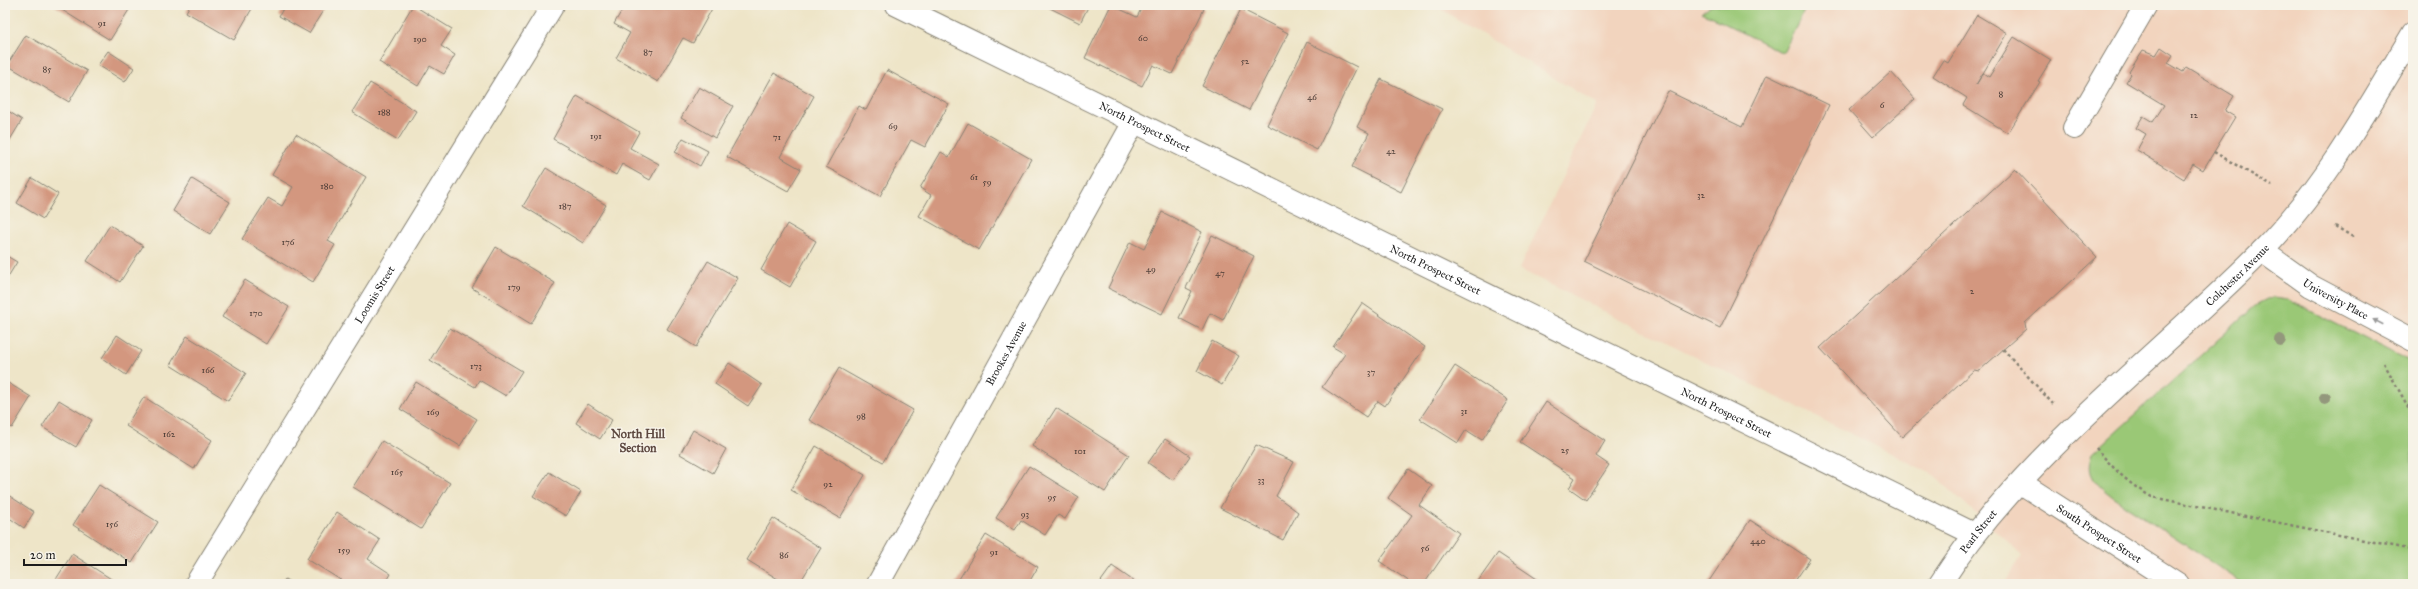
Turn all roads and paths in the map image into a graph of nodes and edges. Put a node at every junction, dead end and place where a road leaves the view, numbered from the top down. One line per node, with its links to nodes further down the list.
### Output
1 (553, 5): 21 (street, Loomis Street)
2 (897, 5): 5 (street, North Prospect Street)
3 (2146, 5): 6 (street)
4 (2413, 33): 11 (street, Colchester Avenue)
5 (1134, 122): 19 (street, North Prospect Street); 22 (street, Brookes Avenue)
6 (2074, 128)
7 (2214, 152): 8 (path)
8 (2272, 186)
9 (2335, 226): 10 (path)
10 (2353, 237)
11 (2262, 251): 12 (street, University Place, one-way to 11); 18 (street, Colchester Avenue)
12 (2413, 340)
13 (2003, 349): 15 (path)
14 (2384, 363): 16 (path)
15 (2052, 404)
16 (2413, 416)
17 (2096, 448): 20 (path)
18 (2021, 482): 19 (street, Pearl Street); 24 (street, South Prospect Street)
19 (1974, 534): 23 (street, Pearl Street)
20 (2413, 550)
21 (196, 584)
22 (878, 584)
23 (1940, 584)
24 (2178, 584)

